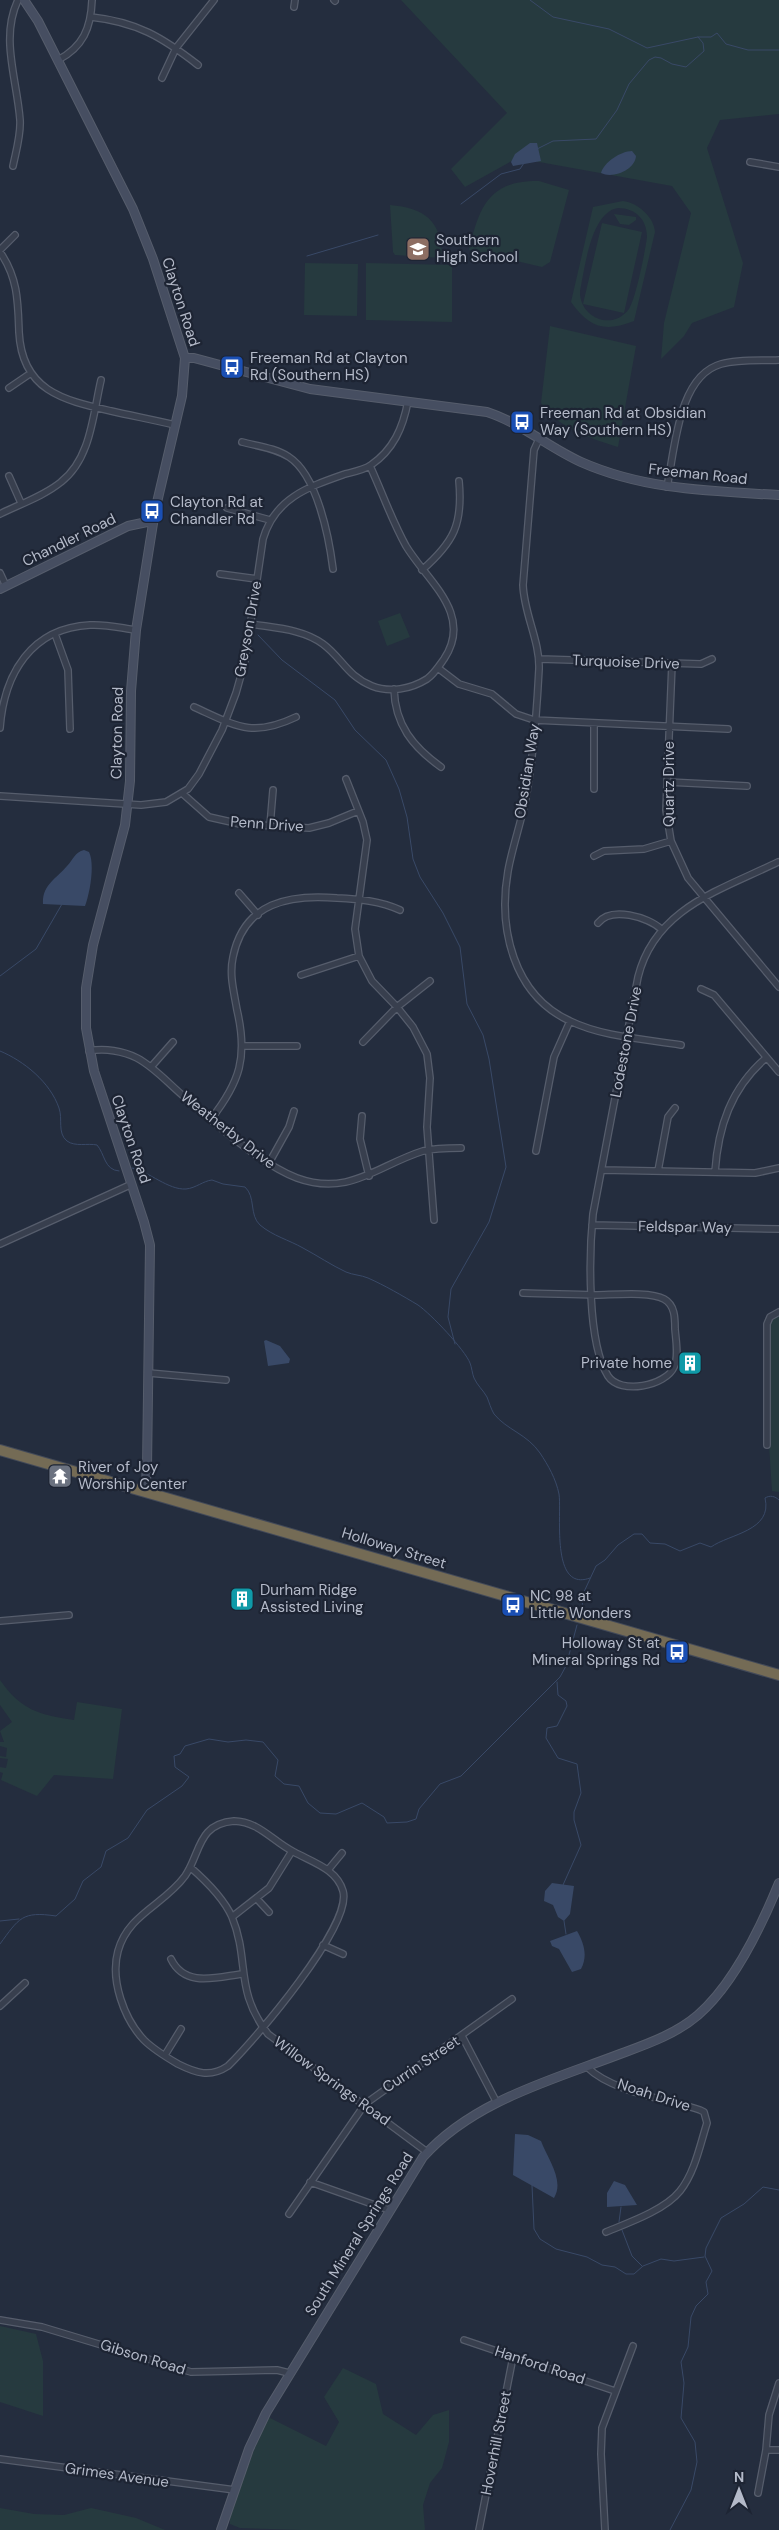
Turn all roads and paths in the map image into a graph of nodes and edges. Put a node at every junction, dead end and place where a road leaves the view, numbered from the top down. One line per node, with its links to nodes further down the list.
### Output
1 (18, 0): 13 (street)
2 (24, 0): 9 (street, Clayton Road)
3 (92, 0): 7 (street)
4 (214, 0): 8 (street)
5 (295, 0): 6 (street)
6 (294, 7)
7 (91, 17): 8 (street); 9 (street)
8 (176, 48): 10 (street); 11 (street)
9 (58, 60): 17 (street, Clayton Road)
10 (198, 65)
11 (162, 78)
12 (750, 162): 14 (street)
13 (13, 166)
14 (779, 166)
15 (15, 235): 16 (street)
16 (0, 251): 19 (street)
17 (185, 358): 22 (street, Freeman Road); 24 (street, Clayton Road)
18 (779, 360): 31 (street)
19 (31, 373): 21 (street); 23 (street)
20 (100, 380): 23 (street)
21 (9, 388)
22 (408, 401): 25 (street, Freeman Road); 27 (street, Greyson Drive)
23 (94, 407): 24 (street); 33 (street)
24 (175, 425): 37 (street, Clayton Road)
25 (539, 439): 31 (street, Freeman Road); 47 (street, Obsidian Way)
26 (242, 442): 30 (street)
27 (370, 466): 30 (street, Greyson Drive); 39 (street)
28 (9, 476): 33 (street)
29 (460, 481): 39 (street)
30 (311, 487): 36 (street, Greyson Drive); 38 (street)
31 (667, 487): 32 (street, Freeman Road)
32 (779, 495)
33 (21, 503): 35 (street)
34 (227, 508): 36 (street)
35 (0, 514)
36 (270, 520): 42 (street, Greyson Drive)
37 (153, 524): 43 (street, Chandler Road); 45 (street, Clayton Road)
38 (333, 569)
39 (422, 570): 50 (street)
40 (0, 573): 43 (street)
41 (220, 574): 42 (street)
42 (257, 580): 44 (street, Greyson Drive)
43 (3, 588)
44 (251, 624): 51 (street); 56 (street, Greyson Drive)
45 (136, 630): 46 (street); 70 (street, Clayton Road)
46 (55, 634): 52 (street); 60 (street)
47 (540, 659): 49 (street, Turquoise Drive); 55 (street, Obsidian Way)
48 (712, 659): 49 (street, Turquoise Drive)
49 (672, 664): 58 (street, Quartz Drive)
50 (438, 668): 51 (street); 55 (street)
51 (394, 689): 62 (street)
52 (2, 691): 59 (street)
53 (194, 708): 56 (street)
54 (296, 717): 56 (street)
55 (535, 720): 57 (street); 89 (street, Obsidian Way)
56 (225, 721): 68 (street, Greyson Drive)
57 (594, 724): 58 (street); 66 (street)
58 (670, 727): 61 (street); 64 (street, Quartz Drive)
59 (0, 728)
60 (70, 729)
61 (728, 729)
62 (441, 767)
63 (346, 779): 71 (street)
64 (668, 782): 65 (street); 73 (street, Quartz Drive)
65 (747, 786)
66 (594, 789)
67 (273, 790): 72 (street)
68 (182, 794): 70 (street, Greyson Drive); 72 (street, Penn Drive)
69 (0, 796): 70 (street, Greyson Drive)
70 (128, 805): 96 (street, Clayton Road)
71 (358, 811): 72 (street, Penn Drive); 78 (street)
72 (270, 826)
73 (670, 841): 74 (street); 77 (street, Quartz Drive)
74 (594, 856)
75 (778, 862): 77 (street, Lodestone Drive)
76 (239, 893): 80 (street)
77 (705, 898): 82 (street, Lodestone Drive); 86 (street, Quartz Drive)
78 (359, 899): 79 (street); 80 (street); 83 (street)
79 (400, 910)
80 (258, 915): 94 (street)
81 (598, 924): 82 (street)
82 (661, 929): 90 (street, Lodestone Drive)
83 (359, 956): 84 (street); 88 (street)
84 (301, 975)
85 (430, 981): 88 (street)
86 (779, 987)
87 (702, 989): 97 (street)
88 (397, 1007): 92 (street); 105 (street)
89 (570, 1021): 90 (street, Obsidian Way); 106 (street)
90 (627, 1035): 93 (street, Obsidian Way); 109 (street, Lodestone Drive)
91 (173, 1042): 98 (street)
92 (363, 1042)
93 (681, 1045)
94 (243, 1046): 95 (street); 103 (street)
95 (297, 1046)
96 (89, 1051): 98 (street, Weatherby Drive); 113 (street, Clayton Road)
97 (766, 1058): 99 (street); 111 (street)
98 (151, 1067): 103 (street, Weatherby Drive)
99 (779, 1072)
100 (675, 1108): 110 (street)
101 (294, 1111): 107 (street)
102 (362, 1116): 112 (street)
103 (211, 1119): 107 (street, Weatherby Drive)
104 (460, 1148): 105 (street, Weatherby Drive)
105 (430, 1149): 112 (street, Weatherby Drive); 114 (street)
106 (536, 1151)
107 (269, 1163): 112 (street, Weatherby Drive)
108 (779, 1168): 111 (street)
109 (602, 1170): 110 (street); 115 (street, Lodestone Drive)
110 (658, 1171): 111 (street)
111 (715, 1172)
112 (369, 1176)
113 (132, 1184): 117 (street); 121 (street, Clayton Road)
114 (434, 1220)
115 (592, 1225): 116 (street, Feldspar Way); 119 (street, Lodestone Drive)
116 (779, 1229)
117 (0, 1244)
118 (523, 1293): 119 (street, Lodestone Drive)
119 (591, 1294): 119 (street, Lodestone Drive)
120 (779, 1312): 123 (street)
121 (149, 1373): 122 (street); 125 (street, Clayton Road)
122 (226, 1380)
123 (767, 1444)
124 (0, 1450): 125 (highway, Holloway Street)
125 (145, 1492): 128 (highway, Holloway Street)
126 (69, 1615): 127 (street)
127 (0, 1621)
128 (779, 1675)
129 (292, 1851): 131 (street); 132 (street); 134 (street)
130 (342, 1853): 132 (street)
131 (190, 1867): 136 (street, Willow Springs Road); 147 (street)
132 (328, 1870): 137 (street)
133 (779, 1883): 148 (street, South Mineral Springs Road)
134 (257, 1899): 135 (street); 136 (street)
135 (269, 1912)
136 (232, 1917): 140 (street, Willow Springs Road)
137 (323, 1945): 138 (street); 144 (street)
138 (344, 1954)
139 (172, 1958): 140 (street)
140 (242, 1974): 144 (street, Willow Springs Road)
141 (26, 1983): 143 (street)
142 (512, 1999): 146 (street, Currin Street)
143 (0, 2006)
144 (263, 2028): 147 (street); 150 (street, Willow Springs Road)
145 (181, 2029): 147 (street)
146 (462, 2036): 149 (street); 150 (street, Currin Street)
147 (165, 2055)
148 (587, 2067): 149 (street, South Mineral Springs Road); 155 (street, Noah Drive)
149 (498, 2103): 151 (street, South Mineral Springs Road)
150 (364, 2104): 151 (street, Willow Springs Road); 152 (street, Currin Street)
151 (428, 2152): 153 (street, South Mineral Springs Road)
152 (310, 2182): 153 (street); 154 (street, Currin Street)
153 (389, 2210): 160 (street, South Mineral Springs Road)
154 (289, 2214)
155 (606, 2232)
156 (0, 2320): 160 (street, Gibson Road)
157 (464, 2340): 159 (street, Hanford Road)
158 (633, 2346): 162 (street)
159 (513, 2357): 162 (street, Hanford Road); 169 (street, Hoverhill Street)
160 (289, 2373): 166 (street, South Mineral Springs Road)
161 (779, 2383): 163 (street)
162 (616, 2391): 170 (street)
163 (766, 2450): 164 (street); 167 (street)
164 (779, 2450)
165 (0, 2459): 166 (street, Grimes Avenue)
166 (234, 2490): 168 (street, South Mineral Springs Road)
167 (758, 2493)
168 (221, 2530)
169 (479, 2530)
170 (605, 2530)

